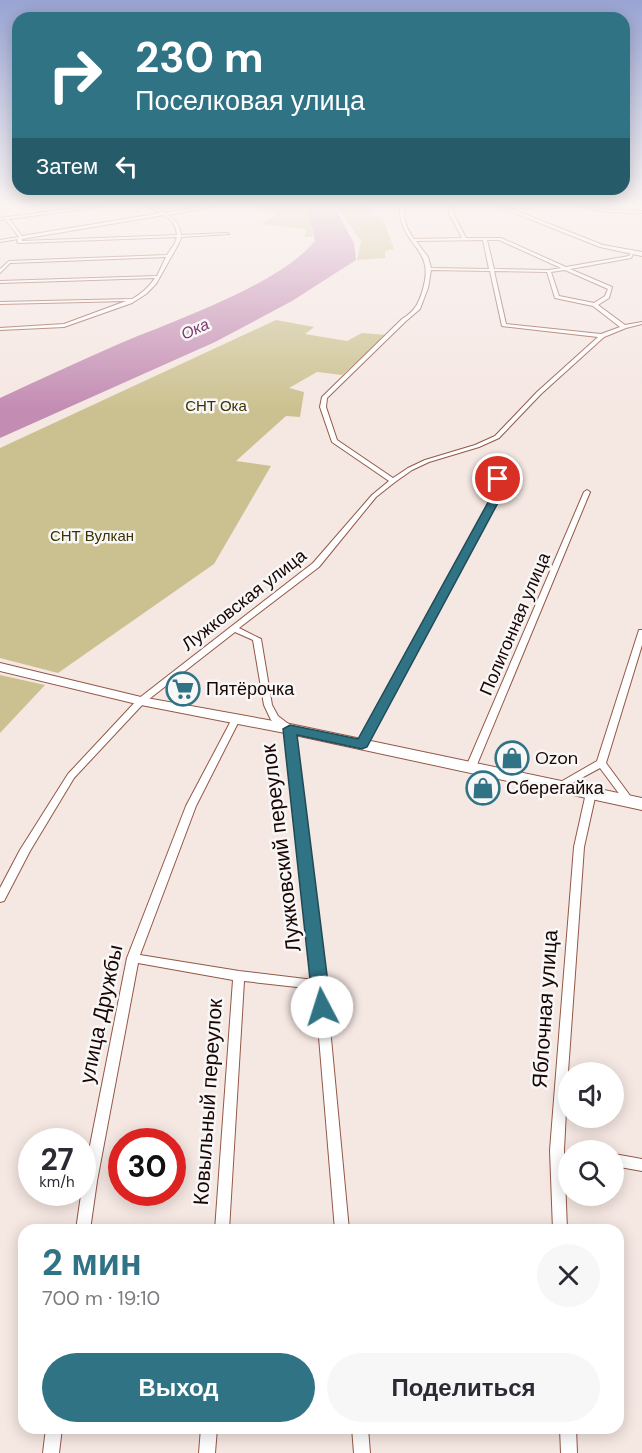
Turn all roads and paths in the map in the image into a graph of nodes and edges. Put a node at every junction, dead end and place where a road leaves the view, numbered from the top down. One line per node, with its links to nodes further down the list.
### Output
1 (160, 274): 6 (street)
2 (429, 274): 16 (street)
3 (493, 274): 14 (street)
4 (550, 274): 10 (street)
5 (577, 274): 10 (street)
6 (158, 277): 7 (street); 8 (street)
7 (0, 282)
8 (133, 300): 9 (street); 13 (street)
9 (0, 303)
10 (595, 305): 12 (street)
11 (642, 323): 12 (street, Лужковская улица)
12 (624, 327): 14 (street, Лужковская улица)
13 (0, 329)
14 (602, 336): 16 (street, Лужковская улица)
15 (482, 468): 24 (street)
16 (393, 481): 18 (street, Лужковская улица)
17 (587, 492): 26 (street, Полигонная улица)
18 (234, 629): 21 (street, Лужковская улица); 23 (street, Лужковский переулок)
19 (642, 632): 25 (street)
20 (0, 667): 21 (highway)
21 (141, 701): 22 (highway); 30 (street, Лужковская улица)
22 (236, 719): 23 (highway); 31 (street, улица Дружбы)
23 (290, 729): 24 (highway); 33 (street, Лужковский переулок)
24 (362, 744): 26 (highway)
25 (602, 763): 27 (street); 29 (street)
26 (471, 767): 27 (highway)
27 (560, 786): 28 (highway)
28 (591, 793): 29 (highway); 34 (street, Яблочная улица)
29 (635, 802)
30 (0, 898)
31 (133, 958): 32 (street); 38 (street, улица Дружбы)
32 (239, 976): 33 (street); 39 (street, Ковыльный переулок)
33 (320, 985): 40 (street, Лужковский переулок)
34 (564, 1140)
35 (624, 1162): 36 (street)
36 (642, 1165)
37 (561, 1206): 41 (street, Яблочная улица)
38 (84, 1224)
39 (222, 1224)
40 (341, 1224)
41 (560, 1224)
42 (53, 1434): 46 (street)
43 (209, 1434): 47 (street)
44 (360, 1434): 48 (street)
45 (568, 1434): 49 (street)
46 (51, 1453)
47 (207, 1453)
48 (362, 1453)
49 (569, 1453)

